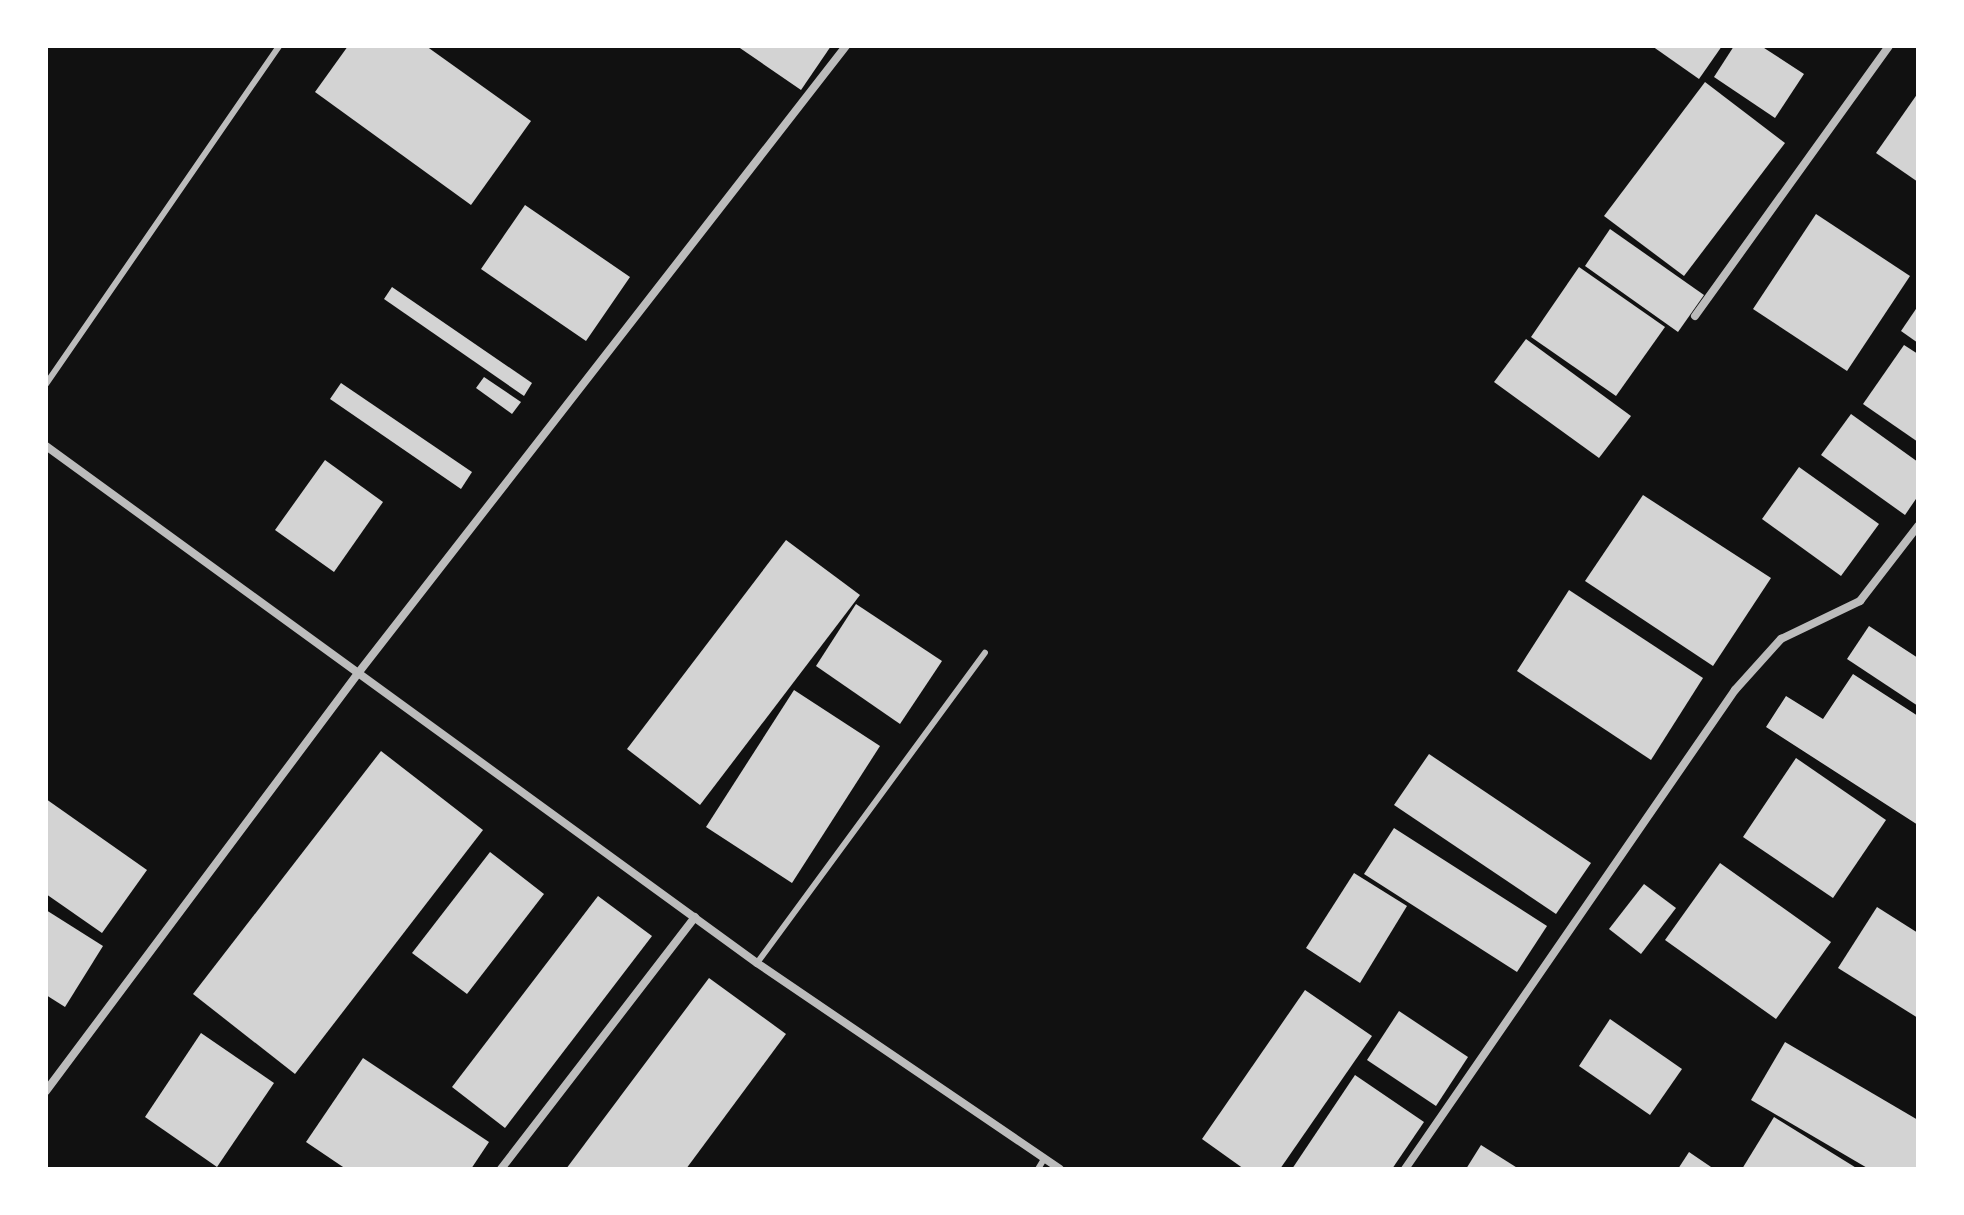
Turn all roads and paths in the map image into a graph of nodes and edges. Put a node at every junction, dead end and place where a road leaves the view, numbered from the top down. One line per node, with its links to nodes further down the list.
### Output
1 (279, 46): 5 (lane)
2 (846, 46): 9 (street)
3 (1889, 46): 4 (street)
4 (1695, 316)
5 (46, 384)
6 (46, 446): 9 (street)
7 (1918, 526): 17 (street)
8 (985, 653): 11 (lane)
9 (359, 672): 10 (street); 12 (street)
10 (695, 917): 11 (street); 14 (street)
11 (757, 963): 13 (street)
12 (46, 1091)
13 (1044, 1159): 15 (lane); 16 (street)
14 (501, 1169)
15 (1038, 1169)
16 (1060, 1169)
17 (1405, 1169)

